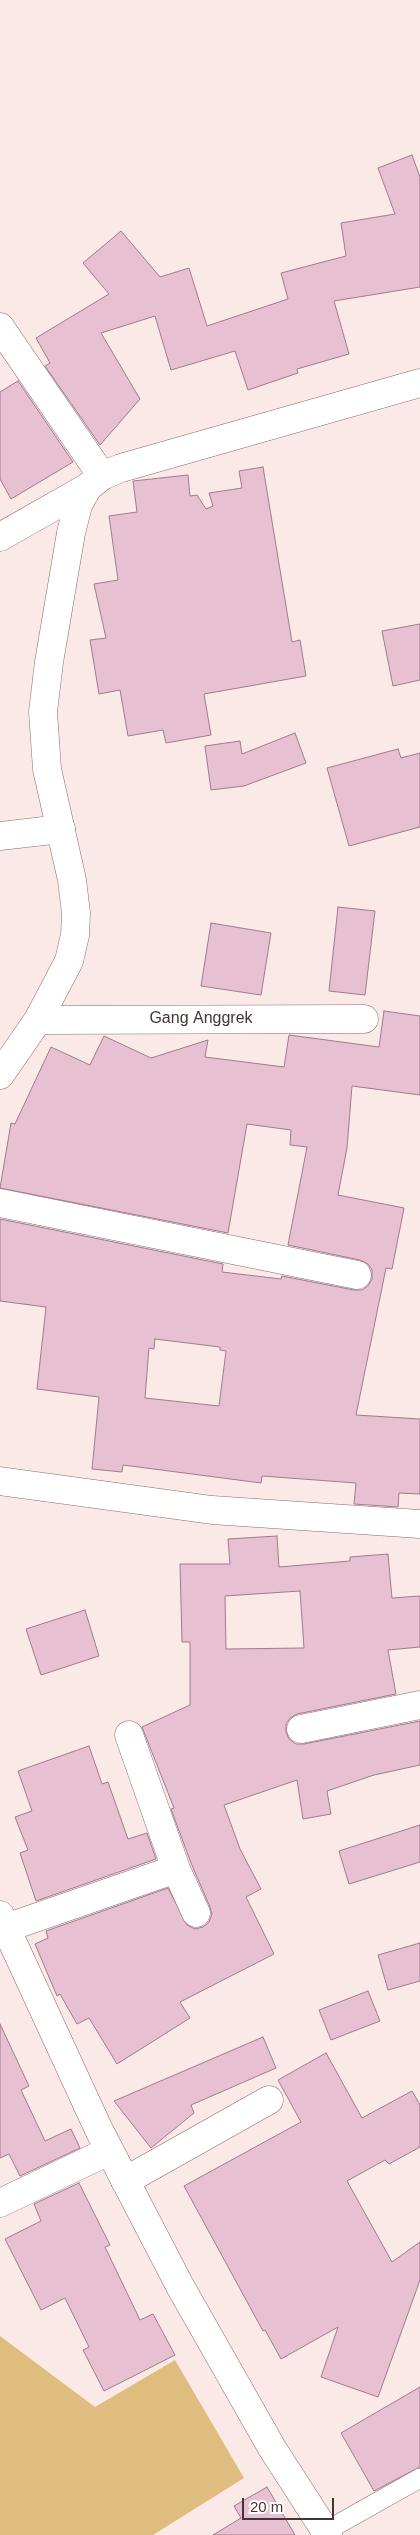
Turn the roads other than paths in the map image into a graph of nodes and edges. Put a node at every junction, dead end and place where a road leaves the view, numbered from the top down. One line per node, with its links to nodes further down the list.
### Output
1 (0, 327): 3 (street)
2 (420, 383): 3 (street)
3 (95, 481): 4 (street); 5 (street)
4 (0, 537)
5 (61, 829): 6 (street); 8 (street)
6 (0, 836)
7 (364, 1019): 8 (street, Gang Anggrek)
8 (38, 1020): 9 (street)
9 (0, 1075)
10 (0, 1203): 11 (street)
11 (357, 1275)
12 (0, 1481): 13 (street)
13 (420, 1524)
14 (420, 1705): 15 (street)
15 (301, 1729)
16 (128, 1735): 17 (street)
17 (176, 1869): 18 (street); 19 (street)
18 (196, 1913)
19 (3, 1921): 21 (street)
20 (269, 2100): 22 (street)
21 (109, 2151): 22 (street); 23 (street)
22 (125, 2181): 25 (street)
23 (0, 2203)
24 (420, 2478): 25 (lane)
25 (327, 2533)

